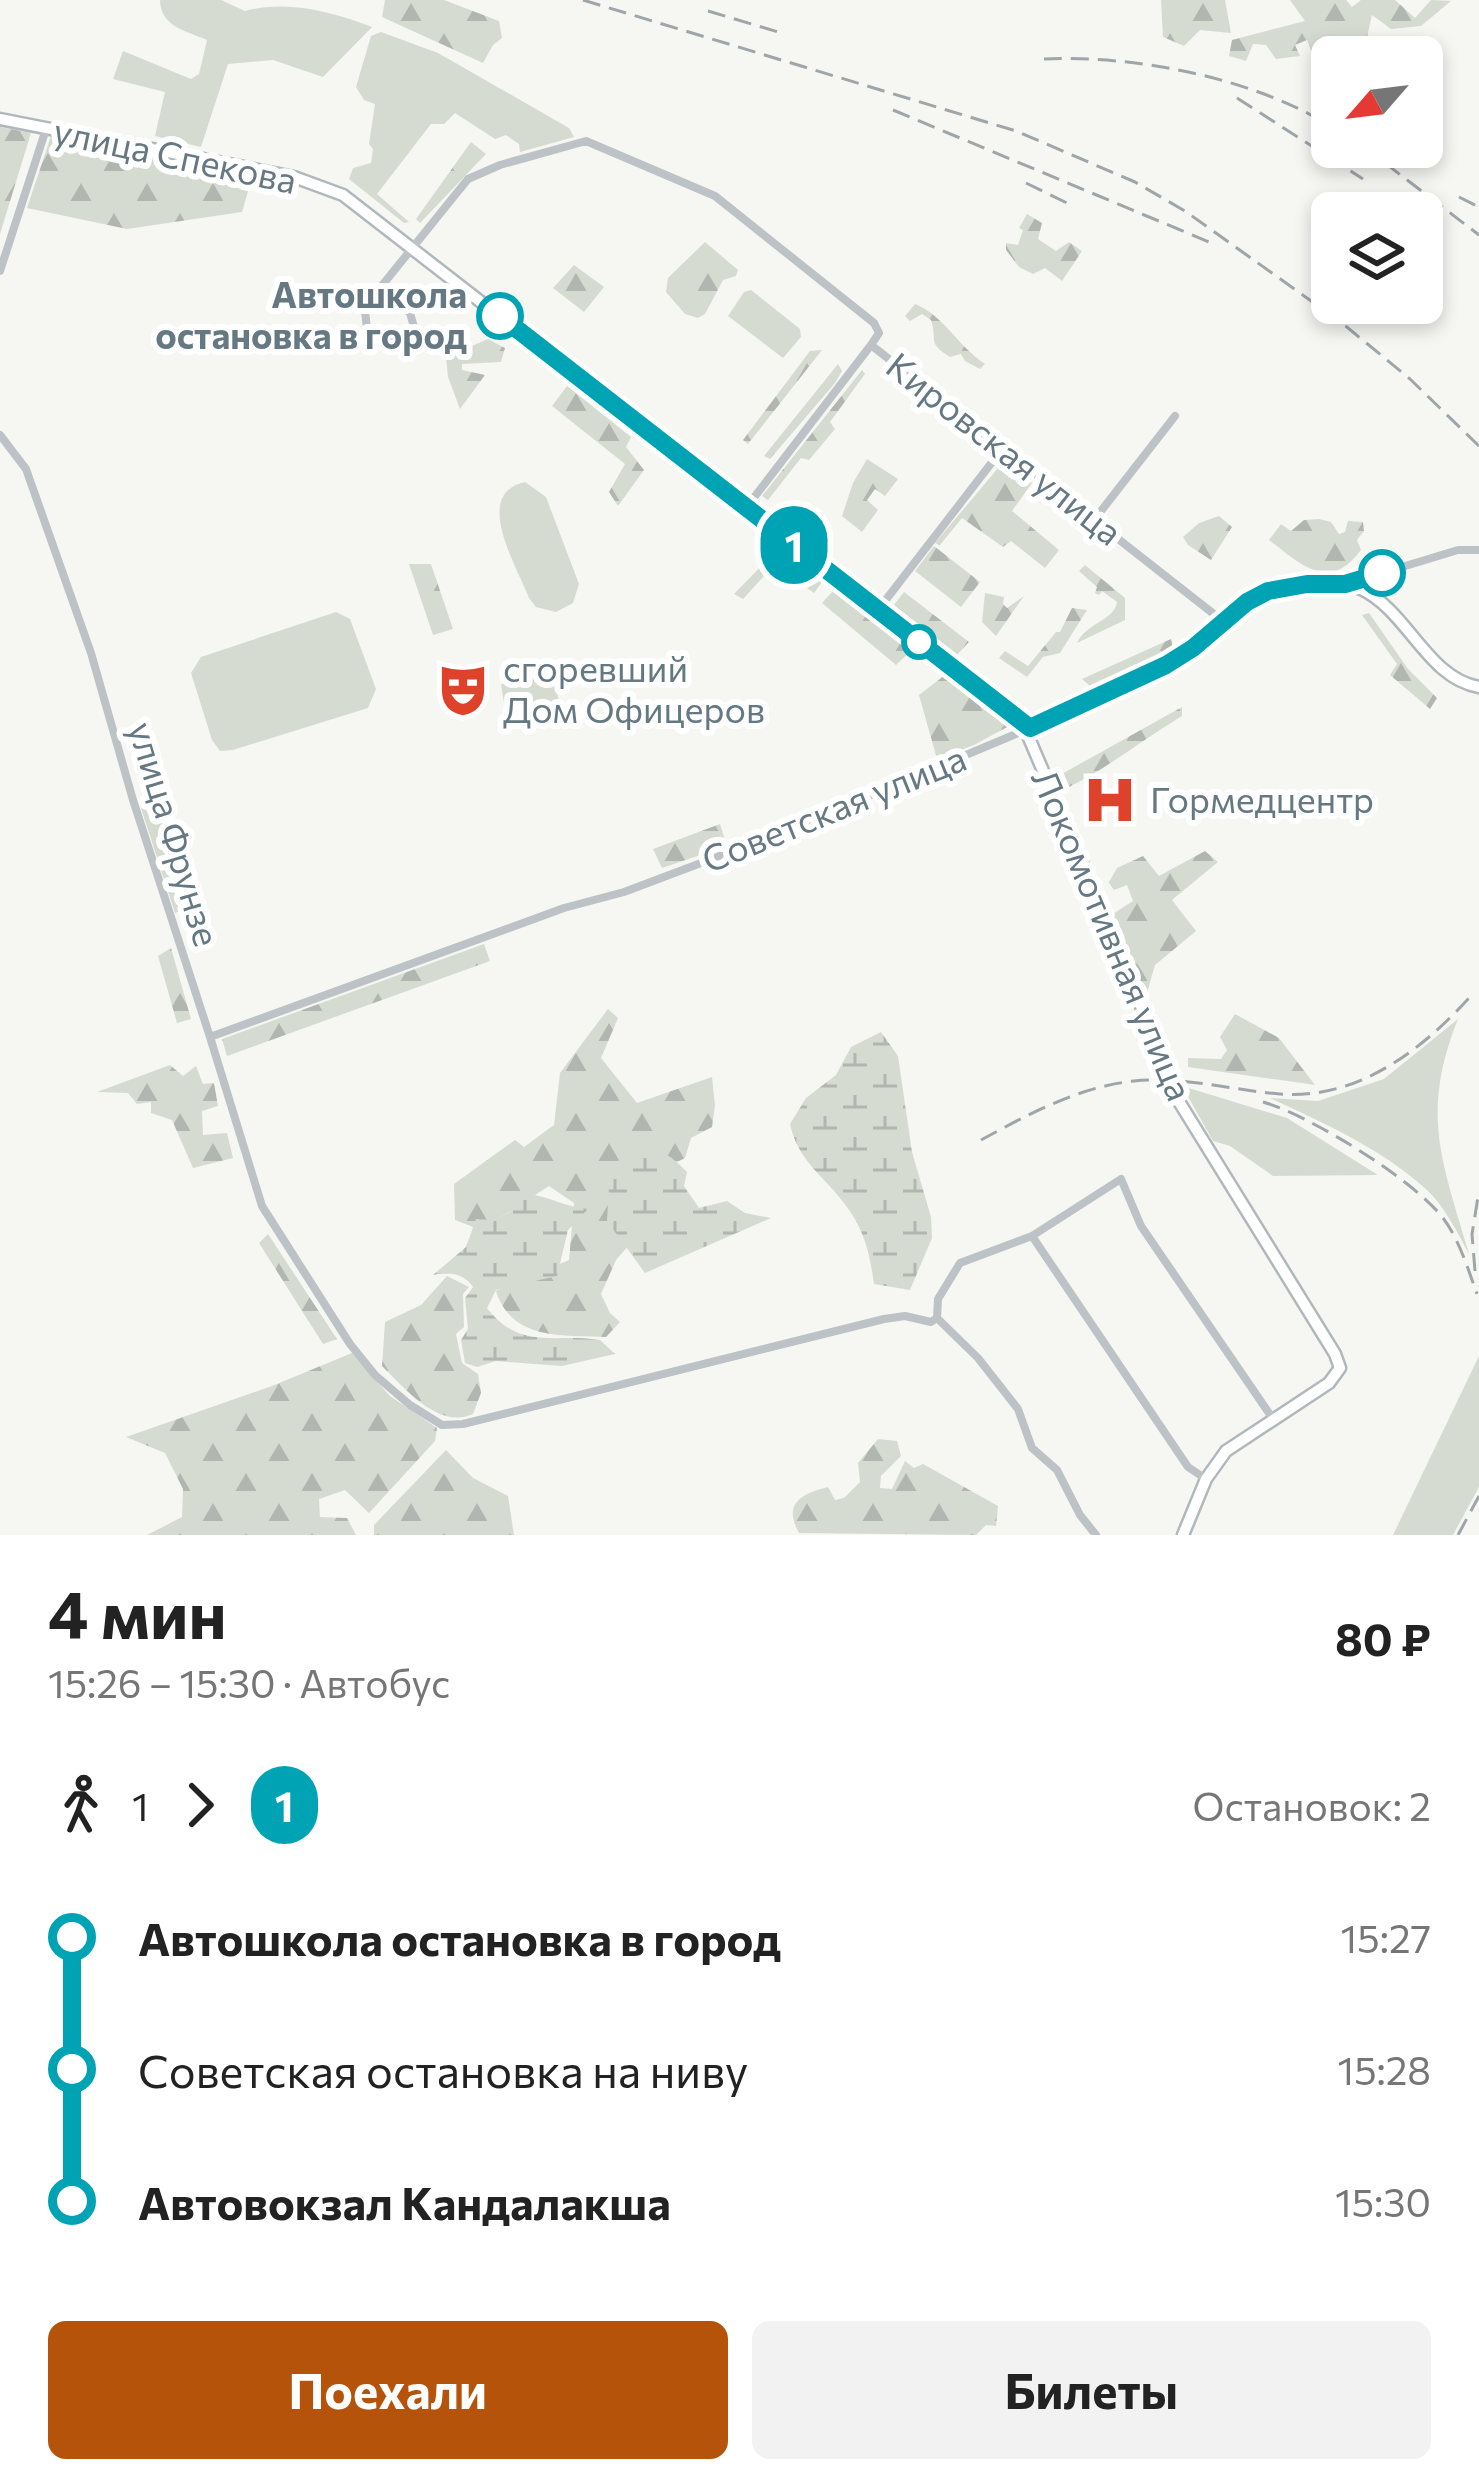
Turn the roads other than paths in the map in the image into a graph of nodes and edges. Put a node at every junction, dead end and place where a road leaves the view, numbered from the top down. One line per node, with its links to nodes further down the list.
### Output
1 (0, 119): 2 (main road, улица Спекова)
2 (46, 128): 3 (main road, улица Спекова); 4 (street)
3 (413, 249): 5 (street, Кировская улица); 6 (street, Кировская улица); 10 (main road, улица Спекова)
4 (0, 272)
5 (380, 288): 5 (street)
6 (871, 345): 9 (street, Кировская улица); 10 (street)
7 (1175, 416): 11 (street)
8 (0, 436): 18 (street, улица Фрунзе)
9 (1003, 448): 11 (street, Кировская улица); 14 (street)
10 (746, 508): 14 (main road, улица Спекова)
11 (1094, 520): 15 (street, Кировская улица)
12 (1479, 550): 13 (street)
13 (1345, 584): 15 (main road); 16 (main road)
14 (878, 610): 17 (main road, улица Спекова)
15 (1223, 622): 17 (main road, Советская улица)
16 (1479, 687)
17 (1030, 728): 18 (street, Советская улица); 21 (main road, Локомотивная улица)
18 (210, 1037): 20 (street, улица Фрунзе)
19 (1032, 1236): 20 (street); 21 (street); 22 (street)
20 (937, 1318): 23 (street)
21 (1273, 1419): 22 (main road, Локомотивная улица)
22 (1206, 1479): 24 (main road, Локомотивная улица)
23 (1096, 1535)
24 (1183, 1535)

